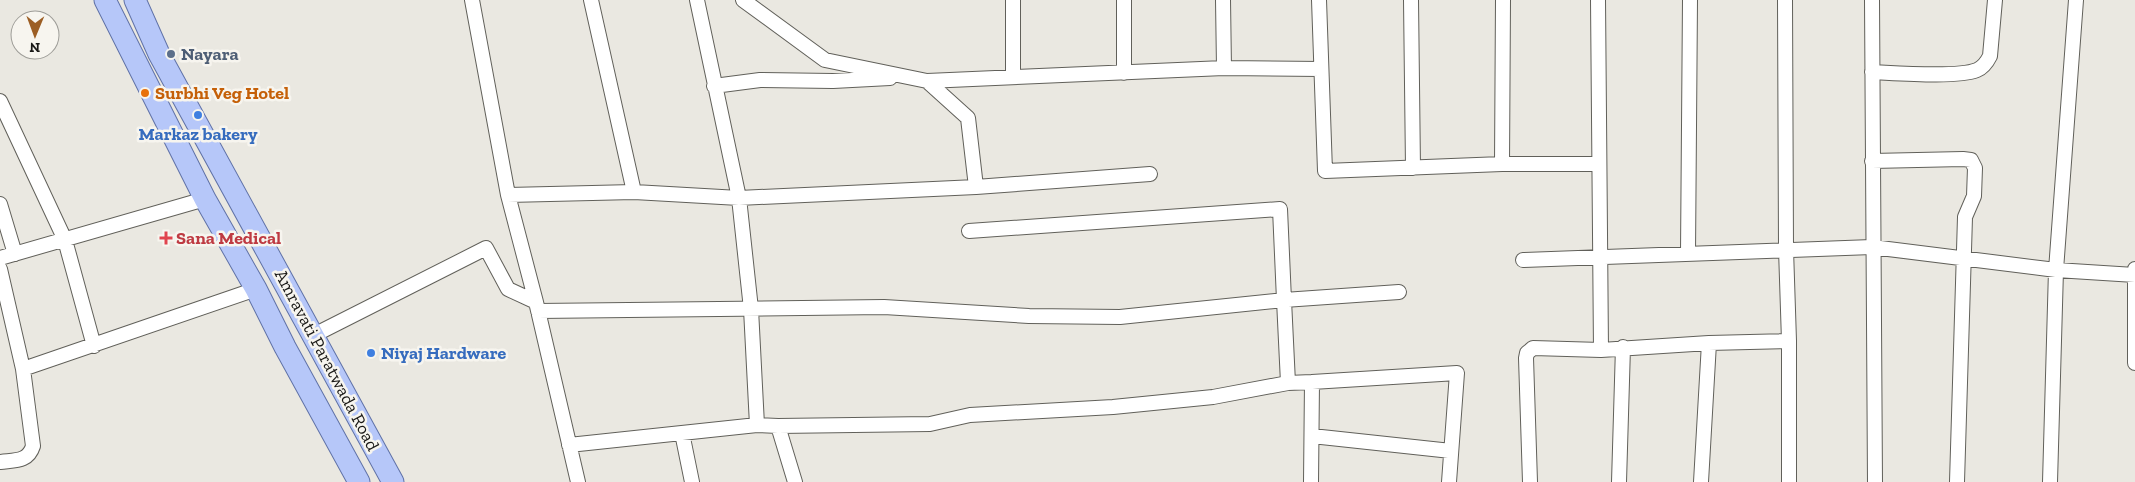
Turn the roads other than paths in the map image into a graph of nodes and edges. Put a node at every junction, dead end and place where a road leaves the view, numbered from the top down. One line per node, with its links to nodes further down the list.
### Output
1 (105, 0): 37 (main road, Amravati Paratwada Road)
2 (135, 0): 58 (main road, Amravati Paratwada Road)
3 (472, 0): 35 (street)
4 (591, 0): 34 (street)
5 (697, 0): 26 (street)
6 (742, 0): 23 (street)
7 (1013, 0): 24 (street)
8 (1124, 0): 22 (street)
9 (1223, 0): 19 (street)
10 (1319, 0): 20 (street)
11 (1411, 0): 31 (street)
12 (1503, 0): 29 (street)
13 (1598, 0): 30 (street)
14 (1690, 0): 43 (street)
15 (1785, 0): 42 (street)
16 (1872, 0): 21 (street)
17 (1995, 0): 21 (street)
18 (2076, 0): 51 (street)
19 (1224, 68): 20 (street); 22 (street)
20 (1321, 69): 31 (street)
21 (1872, 72): 28 (street)
22 (1124, 73): 24 (street)
23 (903, 77): 25 (street); 26 (street)
24 (1013, 78): 25 (street)
25 (927, 81): 33 (street)
26 (714, 86): 36 (street)
27 (0, 101): 40 (street)
28 (1872, 161): 41 (street); 46 (street)
29 (1502, 164): 30 (street); 31 (street)
30 (1599, 164): 45 (street)
31 (1413, 168)
32 (1150, 174): 33 (street)
33 (976, 186): 36 (street)
34 (634, 192): 35 (street); 36 (street)
35 (508, 195): 56 (street)
36 (739, 198): 57 (street)
37 (205, 199): 40 (street); 53 (main road, Amravati Paratwada Road)
38 (0, 204): 44 (street)
39 (969, 230): 55 (street)
40 (65, 240): 44 (street); 61 (street)
41 (1872, 247): 42 (street); 46 (street); 86 (street)
42 (1786, 249): 43 (street); 59 (street)
43 (1688, 253): 45 (street)
44 (15, 254): 47 (street)
45 (1600, 256): 48 (street); 63 (street)
46 (1964, 257): 51 (street); 87 (street)
47 (0, 258)
48 (1523, 260)
49 (0, 269): 65 (street)
50 (2135, 269): 52 (street)
51 (2056, 270): 52 (street); 88 (street)
52 (2135, 275): 64 (street)
53 (256, 289): 61 (street); 75 (main road, Amravati Paratwada Road)
54 (1399, 292): 55 (street)
55 (1284, 300): 57 (street); 67 (street)
56 (537, 306): 57 (street); 58 (street); 72 (street)
57 (751, 309): 68 (street)
58 (314, 335): 76 (main road, Amravati Paratwada Road)
59 (1789, 341): 60 (street); 85 (street)
60 (1709, 343): 62 (street); 84 (street)
61 (94, 346): 65 (street)
62 (1623, 347): 63 (street); 83 (street)
63 (1601, 350): 82 (street)
64 (2135, 363)
65 (23, 370): 74 (street)
66 (1312, 382): 67 (street); 71 (street); 73 (street)
67 (1288, 383): 69 (street)
68 (757, 425): 69 (street); 70 (street)
69 (778, 426): 79 (street)
70 (682, 433): 72 (street); 78 (street)
71 (1312, 436): 73 (street); 80 (street)
72 (569, 445): 77 (street)
73 (1451, 450): 81 (street)
74 (0, 462)
75 (359, 482)
76 (393, 482)
77 (578, 482)
78 (692, 482)
79 (795, 482)
80 (1311, 482)
81 (1449, 482)
82 (1530, 482)
83 (1619, 482)
84 (1701, 482)
85 (1789, 482)
86 (1875, 482)
87 (1957, 482)
88 (2050, 482)

